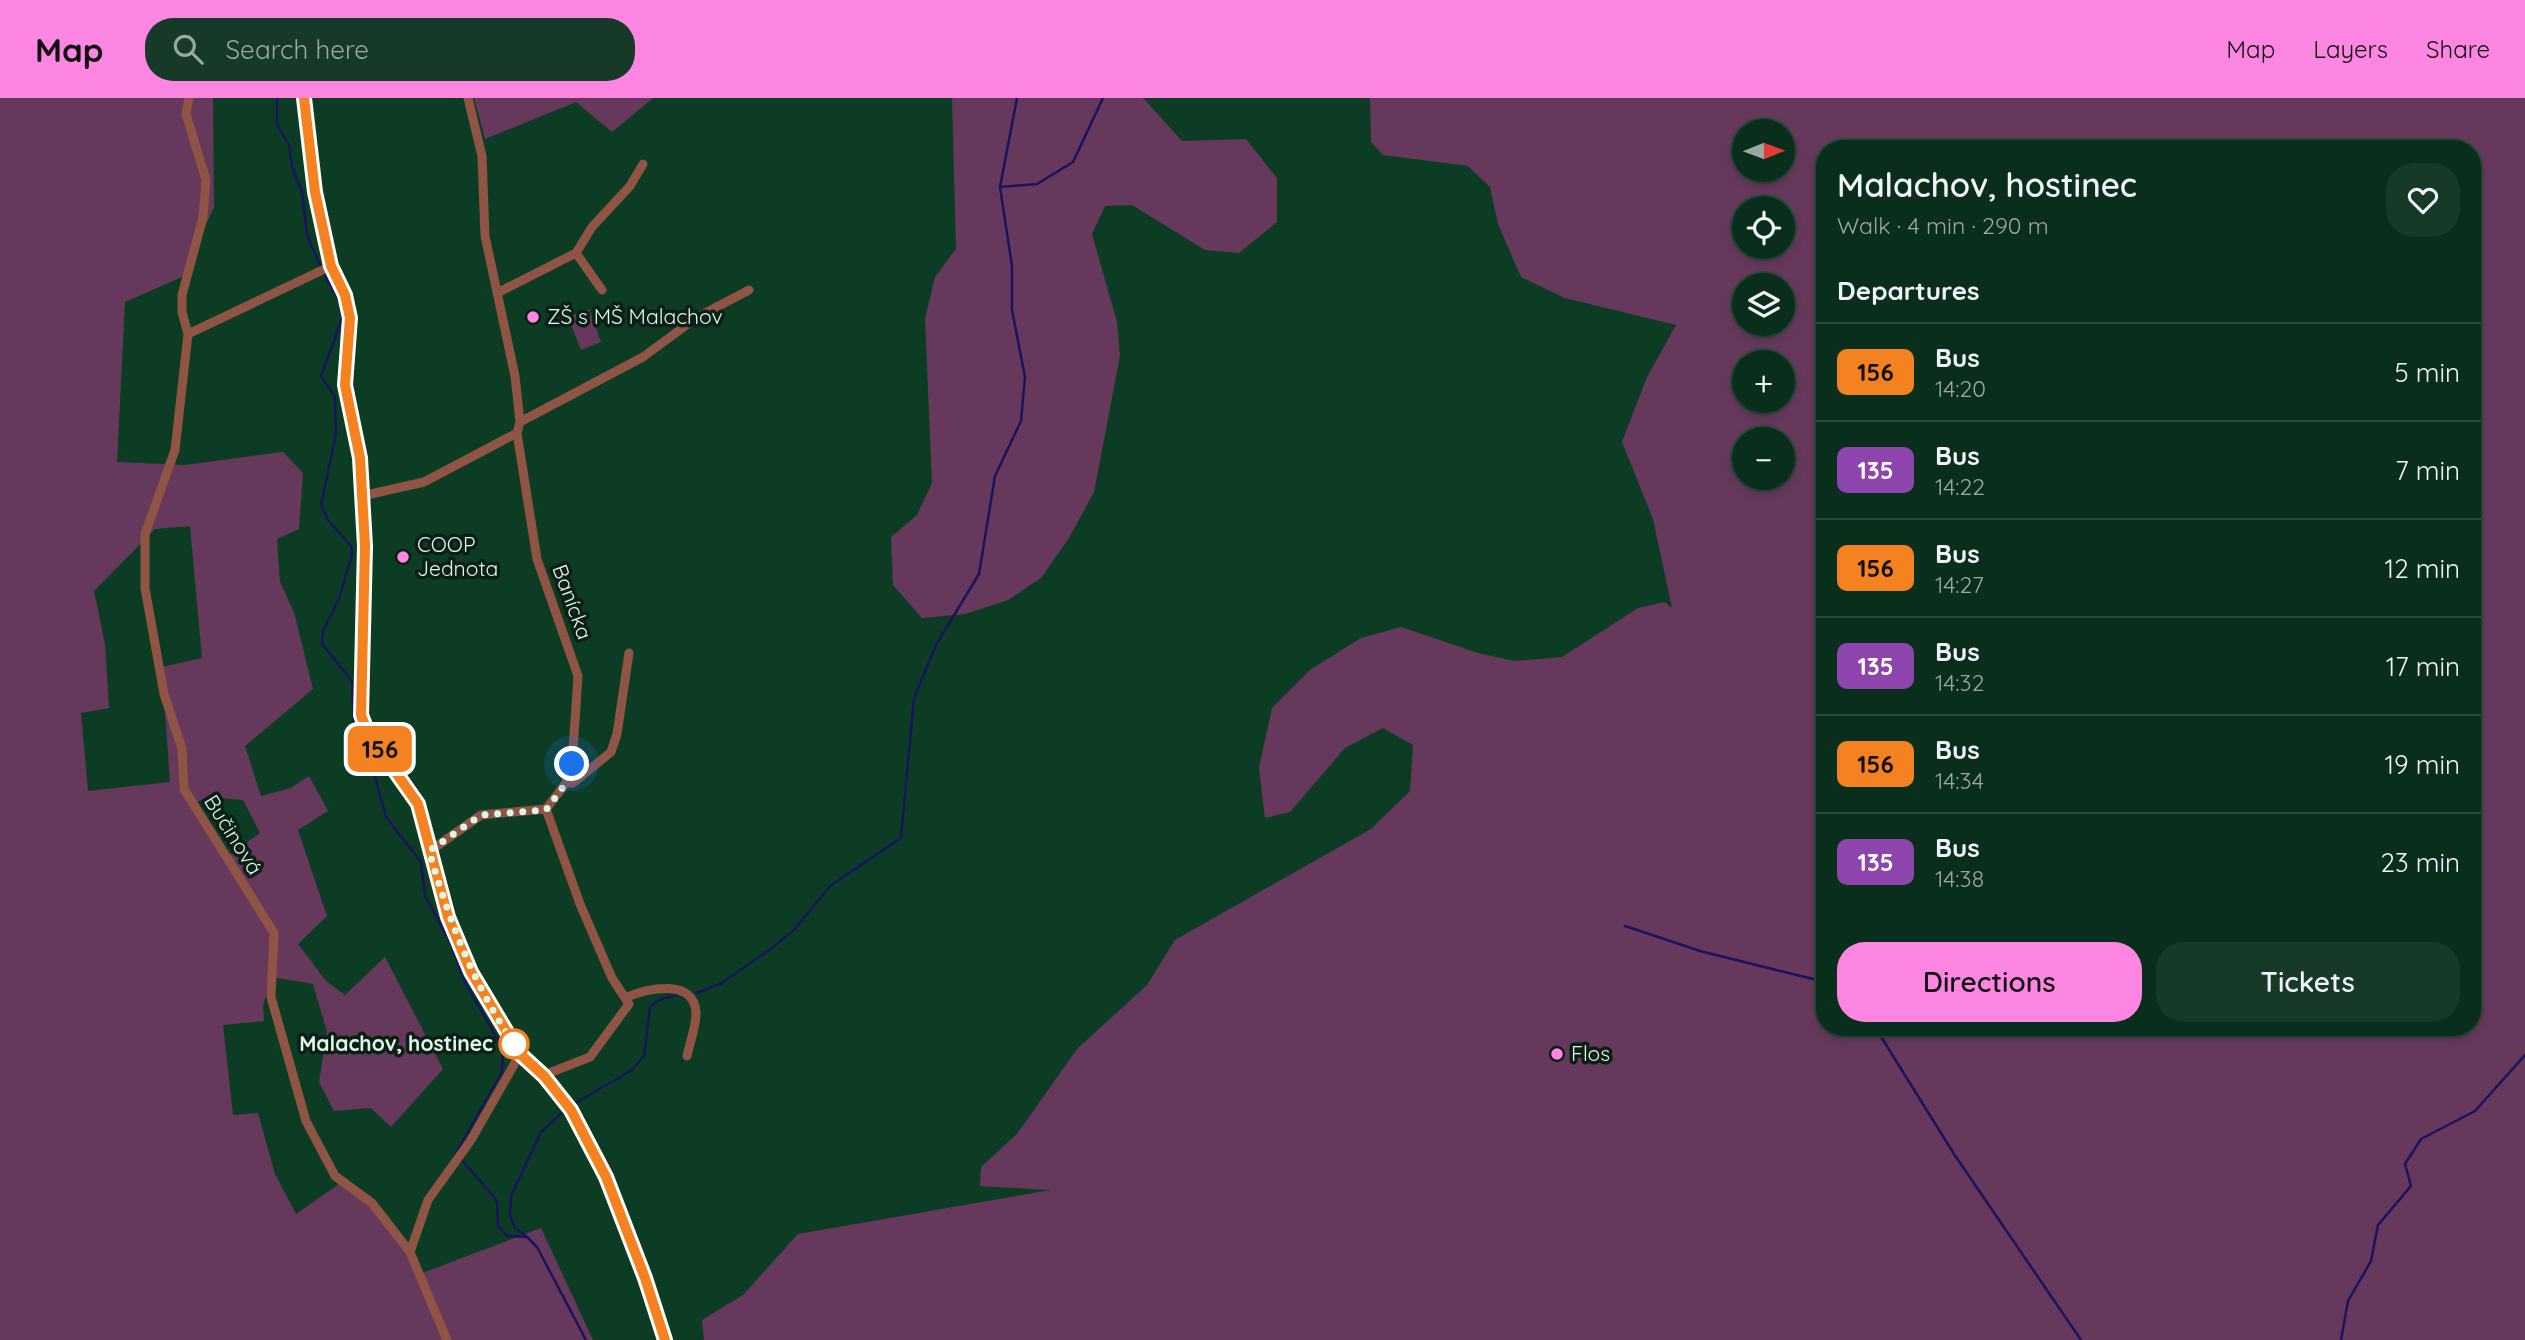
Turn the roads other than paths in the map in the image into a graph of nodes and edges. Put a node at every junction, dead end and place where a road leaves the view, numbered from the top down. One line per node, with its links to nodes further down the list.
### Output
1 (189, 98): 10 (street, Bučinová)
2 (304, 98): 6 (street)
3 (468, 98): 9 (street, Banícka)
4 (643, 164): 5 (street)
5 (576, 253): 7 (street); 9 (street)
6 (325, 269): 10 (street); 13 (street)
7 (602, 290)
8 (749, 290): 11 (street)
9 (497, 293): 11 (street, Banícka)
10 (188, 334): 22 (street, Bučinová)
11 (520, 422): 12 (street, Banícka)
12 (517, 433): 13 (street); 15 (street, Banícka)
13 (362, 496): 17 (street)
14 (629, 653): 15 (street, Banícka)
15 (566, 783): 16 (street, Banícka)
16 (546, 810): 17 (street); 18 (street)
17 (429, 851): 19 (street)
18 (627, 997): 20 (street); 21 (street)
19 (520, 1054): 21 (street); 22 (street)
20 (687, 1056)
21 (544, 1076): 24 (street)
22 (410, 1252): 23 (street, Bučinová)
23 (447, 1340)
24 (665, 1340)

